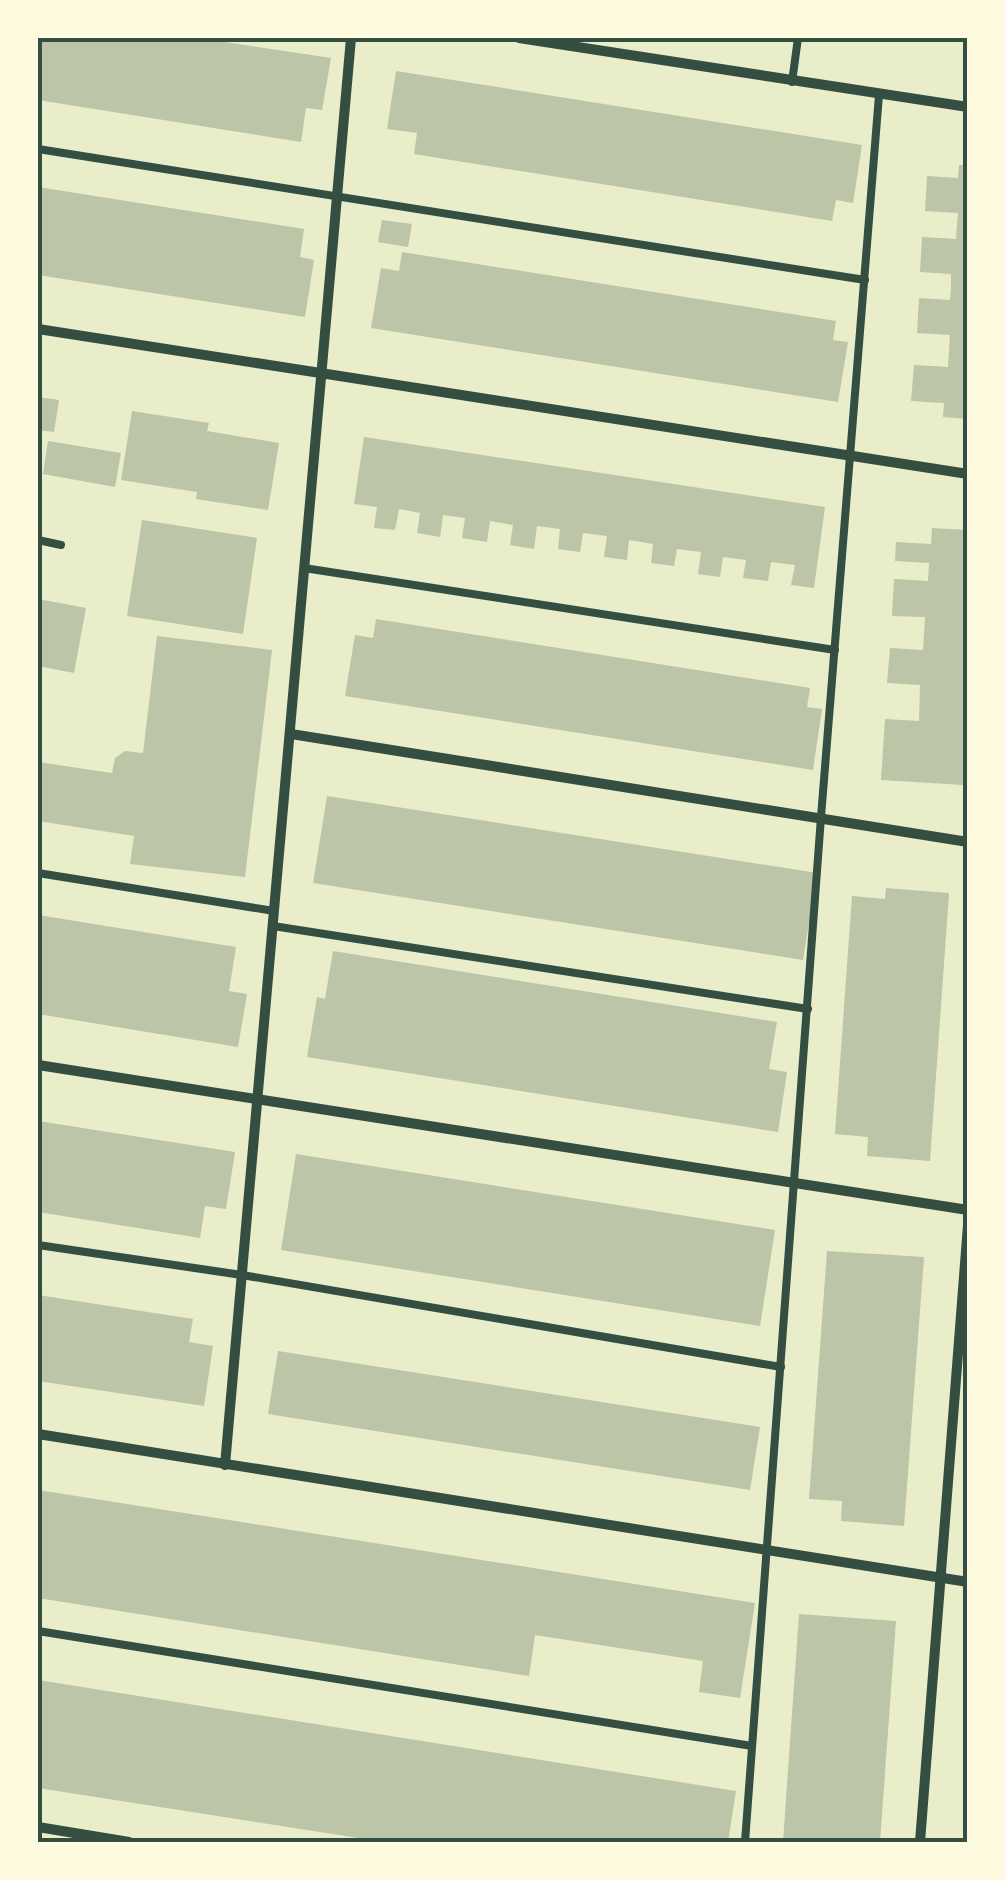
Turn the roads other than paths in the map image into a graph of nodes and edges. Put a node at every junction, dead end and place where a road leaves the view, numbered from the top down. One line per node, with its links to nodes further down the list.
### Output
1 (351, 38): 8 (street)
2 (519, 38): 4 (street)
3 (798, 38): 4 (lane)
4 (792, 82): 5 (street)
5 (879, 95): 6 (street); 9 (lane)
6 (968, 108)
7 (38, 149): 8 (lane)
8 (336, 198): 9 (lane); 11 (street)
9 (865, 280): 12 (lane)
10 (38, 329): 11 (street)
11 (321, 375): 12 (street); 16 (street)
12 (850, 456): 13 (street); 17 (lane)
13 (968, 474)
14 (38, 540): 15 (lane)
15 (62, 545)
16 (304, 568): 17 (lane); 18 (street)
17 (835, 650): 19 (lane)
18 (291, 734): 19 (street); 22 (street)
19 (821, 818): 20 (street); 24 (lane)
20 (968, 842)
21 (38, 874): 22 (lane)
22 (274, 911): 23 (street)
23 (272, 926): 24 (lane); 26 (street)
24 (808, 1008): 27 (lane)
25 (38, 1065): 26 (street)
26 (257, 1100): 27 (street); 31 (street)
27 (795, 1183): 28 (street); 32 (lane)
28 (968, 1210)
29 (968, 1225): 36 (street)
30 (38, 1245): 31 (lane)
31 (242, 1275): 32 (lane); 34 (street)
32 (782, 1367): 35 (lane)
33 (38, 1434): 34 (street)
34 (225, 1465): 35 (street)
35 (768, 1551): 36 (street); 39 (lane)
36 (940, 1578): 37 (street); 43 (street)
37 (968, 1582)
38 (38, 1631): 39 (lane)
39 (752, 1746): 42 (lane)
40 (38, 1827): 41 (street)
41 (129, 1842)
42 (744, 1842)
43 (920, 1842)

